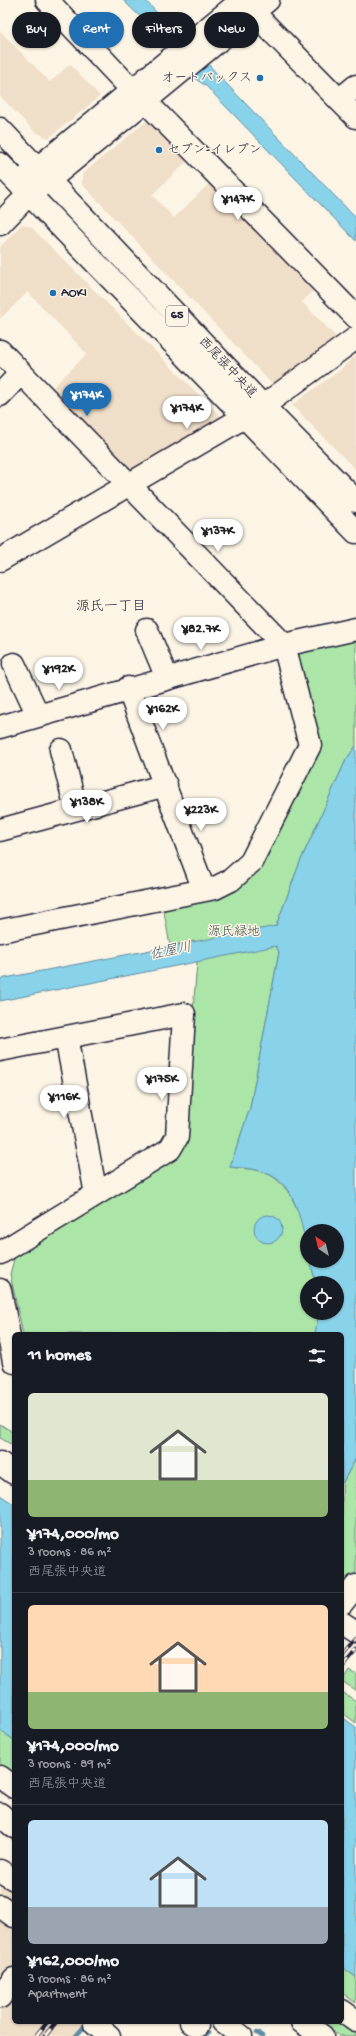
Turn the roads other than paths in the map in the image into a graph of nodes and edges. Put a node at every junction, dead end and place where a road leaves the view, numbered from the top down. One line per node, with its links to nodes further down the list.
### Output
1 (57, 3): 4 (street)
2 (254, 4): 4 (street); 5 (street)
3 (356, 86): 5 (street)
4 (139, 95): 9 (street); 13 (street)
5 (339, 100): 6 (street)
6 (356, 117)
7 (0, 129): 9 (street, 西尾張中央道 / 65)
8 (0, 164): 10 (street, 西尾張中央道 / 65)
9 (43, 174): 10 (street); 18 (street, 西尾張中央道 / 65)
10 (24, 189): 11 (street); 12 (street); 18 (street, 西尾張中央道 / 65)
11 (0, 203)
12 (0, 224)
13 (356, 317)
14 (356, 338): 18 (street)
15 (0, 351): 16 (street)
16 (21, 373): 17 (street); 19 (street)
17 (0, 395)
18 (253, 411): 19 (street); 20 (street, 西尾張中央道 / 65); 21 (street, 西尾張中央道 / 65)
19 (128, 485): 22 (street); 25 (street)
20 (356, 501)
21 (356, 532)
22 (0, 560)
23 (356, 629): 25 (street)
24 (147, 630): 27 (street)
25 (284, 645): 27 (street); 35 (street)
26 (14, 664): 29 (street)
27 (167, 678): 28 (street)
28 (128, 688): 29 (street); 32 (street)
29 (38, 716): 30 (street)
30 (0, 727)
31 (61, 750): 33 (street)
32 (166, 785): 33 (street); 35 (street)
33 (76, 809): 34 (street)
34 (0, 830)
35 (204, 890): 36 (street)
36 (0, 931)
37 (66, 1037): 38 (street); 39 (street); 39 (street)
38 (0, 1050)
39 (96, 1194): 40 (street)
40 (0, 1253)
41 (0, 1290): 42 (street)
42 (12, 1352)
43 (0, 1463): 44 (street)
44 (12, 1472)
45 (356, 1586): 46 (street)
46 (344, 1601)
47 (344, 1624): 48 (street)
48 (356, 1632)
49 (0, 1777): 50 (street)
50 (12, 1786)
51 (0, 1871): 52 (street)
52 (12, 1879)
53 (0, 1906): 54 (street)
54 (12, 1915)
55 (12, 1982): 56 (street)
56 (0, 1997)
57 (344, 2012): 58 (street)
58 (356, 2021)
59 (305, 2024): 60 (street)
60 (322, 2036)

